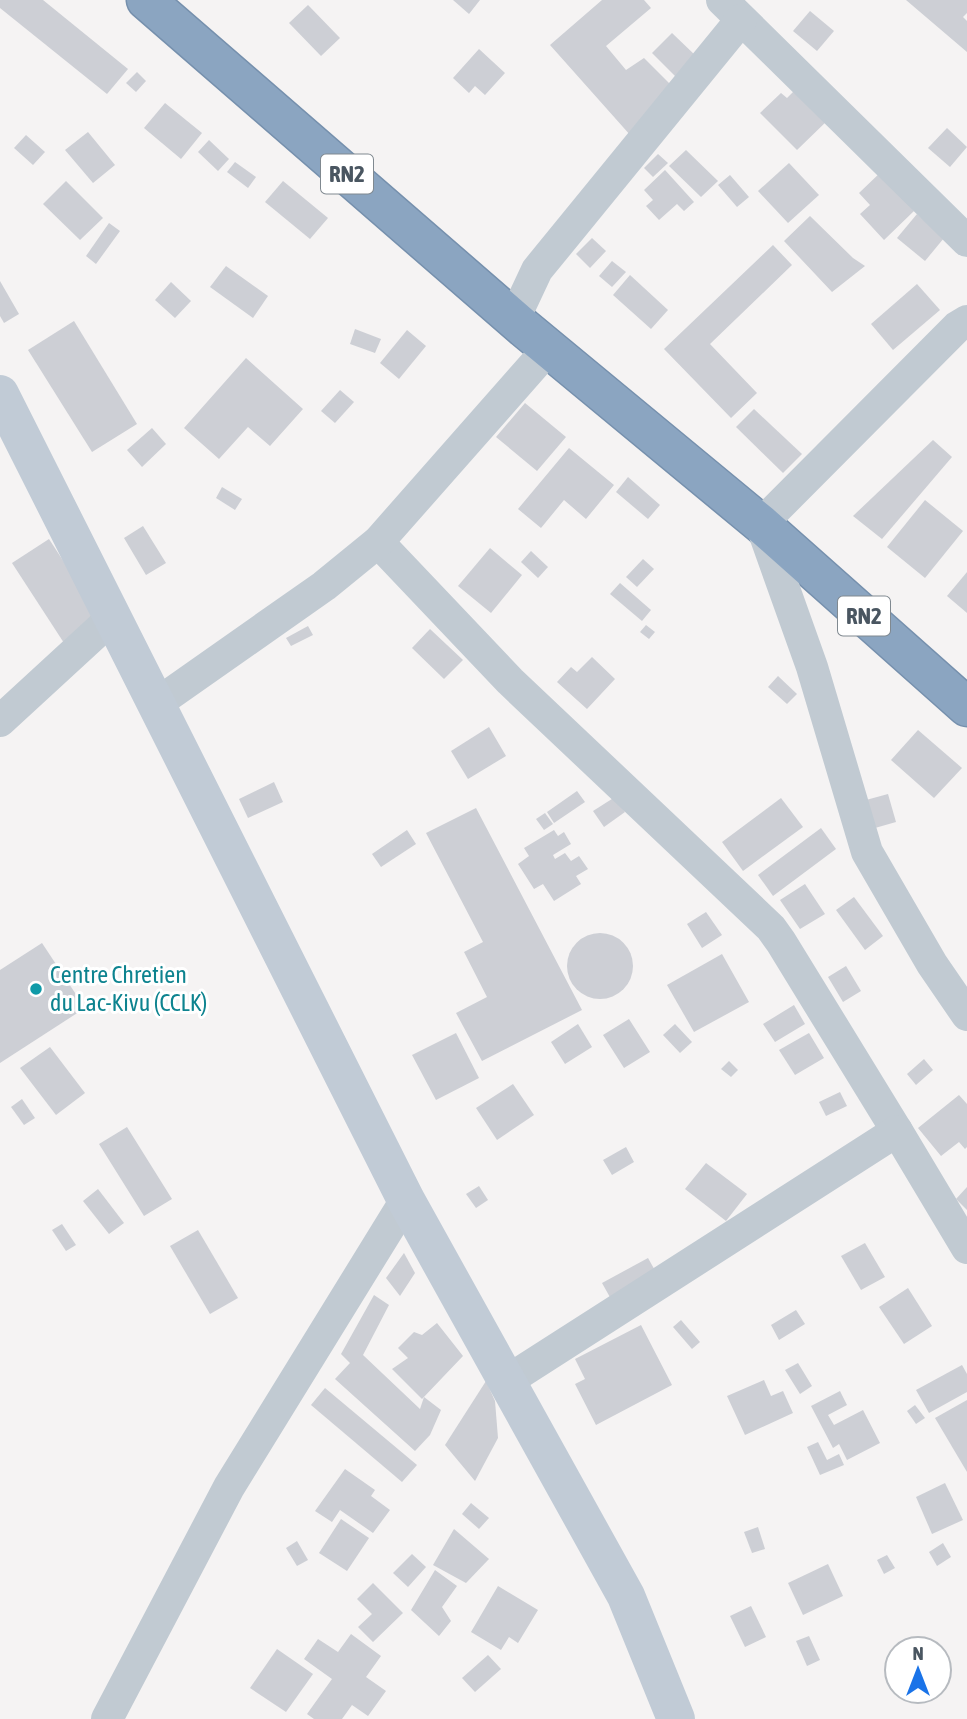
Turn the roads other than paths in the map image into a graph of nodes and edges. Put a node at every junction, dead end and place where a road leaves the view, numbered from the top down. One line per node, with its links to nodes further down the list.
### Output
1 (146, 0): 4 (highway, RN2)
2 (731, 10): 3 (street); 4 (street)
3 (967, 240)
4 (514, 319): 6 (highway, RN2)
5 (967, 321): 8 (street)
6 (549, 348): 8 (highway, RN2); 9 (street)
7 (0, 394): 10 (street)
8 (761, 524): 12 (highway, RN2); 14 (street)
9 (378, 542): 11 (street); 15 (street)
10 (113, 618): 11 (street); 13 (street)
11 (156, 704): 16 (street)
12 (967, 707)
13 (0, 721)
14 (967, 1015)
15 (897, 1131): 17 (street); 18 (street)
16 (406, 1200): 18 (street); 19 (street)
17 (967, 1248)
18 (507, 1381): 20 (street)
19 (107, 1719)
20 (676, 1719)

